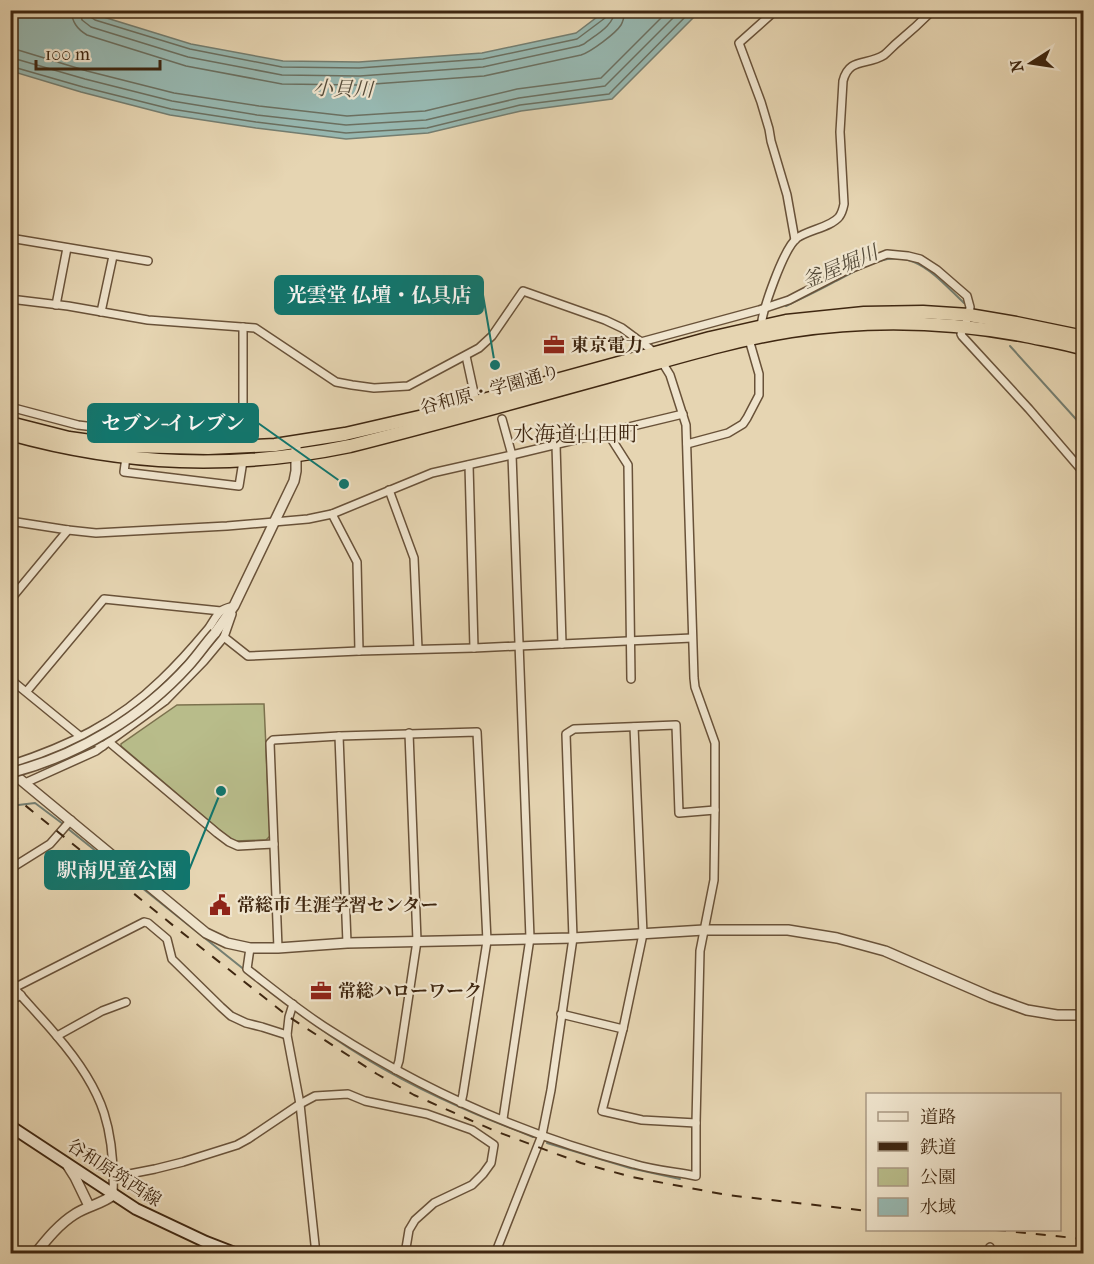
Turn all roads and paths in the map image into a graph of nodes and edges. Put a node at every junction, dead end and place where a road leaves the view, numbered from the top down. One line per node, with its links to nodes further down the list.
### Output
1 (776, 10): 4 (street)
2 (933, 10): 4 (street)
3 (10, 238): 5 (street)
4 (795, 240): 10 (street)
5 (67, 248): 6 (street); 9 (street)
6 (113, 256): 7 (street); 11 (street)
7 (148, 261)
8 (10, 299): 9 (street)
9 (56, 305): 11 (street)
10 (766, 307): 12 (street); 14 (street); 17 (street)
11 (101, 312): 13 (street)
12 (966, 321): 14 (highway, 谷和原・学園通り); 16 (highway, 谷和原・学園通り); 18 (highway, 谷和原・学園通り); 40 (street)
13 (243, 327): 19 (street); 34 (street)
14 (761, 332): 15 (highway, 谷和原・学園通り)
15 (748, 335): 20 (highway, 谷和原・学園通り); 31 (street)
16 (1083, 337)
17 (641, 342): 19 (street); 20 (street)
18 (1083, 349)
19 (466, 356): 21 (street)
20 (658, 358): 21 (highway, 谷和原・学園通り); 24 (street); 35 (highway, 谷和原・学園通り)
21 (476, 402): 30 (highway, 谷和原・学園通り)
22 (10, 407): 23 (street)
23 (37, 414): 29 (street); 32 (street)
24 (683, 414): 27 (street); 31 (street)
25 (502, 419): 36 (street)
26 (10, 423): 29 (highway, 谷和原・学園通り)
27 (608, 432): 33 (street); 51 (street)
28 (10, 434): 29 (highway, 谷和原・学園通り)
29 (32, 435): 32 (highway, 谷和原・学園通り); 37 (highway, 谷和原・学園通り)
30 (296, 442): 34 (highway, 谷和原・学園通り); 35 (street)
31 (687, 444): 50 (street)
32 (117, 445): 34 (highway, 谷和原・学園通り)
33 (556, 445): 36 (street); 52 (street)
34 (243, 447)
35 (297, 456): 38 (highway, 谷和原・学園通り); 44 (street)
36 (512, 456): 39 (street); 53 (street)
37 (126, 457): 38 (highway, 谷和原・学園通り); 38 (street)
38 (243, 461)
39 (469, 465): 41 (street); 54 (street)
40 (1083, 473)
41 (389, 490): 42 (street); 55 (street)
42 (332, 514): 44 (street); 56 (street)
43 (10, 521): 45 (street)
44 (275, 522): 45 (street); 47 (street)
45 (68, 530): 46 (street)
46 (10, 600)
47 (234, 606): 48 (street); 49 (street)
48 (221, 611): 59 (street); 63 (street)
49 (219, 635): 56 (street); 64 (street); 66 (street, bridge)
50 (692, 638): 51 (street); 68 (street)
51 (631, 641): 52 (street); 58 (street)
52 (562, 644): 53 (street)
53 (519, 646): 54 (street); 74 (street)
54 (474, 648): 55 (street)
55 (418, 649): 56 (street)
56 (359, 651)
57 (10, 679): 59 (street)
58 (631, 679)
59 (27, 692): 63 (street)
60 (634, 727): 68 (street); 73 (street); 75 (street)
61 (409, 734): 62 (street); 76 (street); 77 (street)
62 (339, 736): 70 (street); 78 (street)
63 (81, 737): 64 (street); 65 (street)
64 (106, 744): 67 (street); 70 (street)
65 (10, 765)
66 (10, 772): 67 (street)
67 (25, 783): 69 (street)
68 (715, 810): 72 (street)
69 (70, 820): 71 (street); 79 (street)
70 (274, 844): 80 (street)
71 (10, 869)
72 (704, 930): 73 (street); 87 (street); 95 (street)
73 (643, 934): 75 (street); 88 (street)
74 (530, 938): 75 (street); 77 (street); 94 (street)
75 (573, 938): 86 (street)
76 (417, 941): 77 (street); 78 (street); 91 (street)
77 (487, 941): 92 (street)
78 (347, 943): 80 (street)
79 (250, 948): 80 (street); 85 (street)
80 (279, 948)
81 (12, 986): 82 (street); 89 (street)
82 (21, 995): 83 (street); 90 (street)
83 (10, 1001)
84 (126, 1002): 90 (street)
85 (293, 1005): 89 (street); 91 (street)
86 (561, 1014): 88 (street); 97 (street)
87 (1083, 1015)
88 (623, 1029): 95 (street)
89 (287, 1035): 93 (street)
90 (57, 1036): 99 (street)
91 (396, 1070): 92 (street)
92 (460, 1103): 94 (street)
93 (300, 1104): 99 (street); 105 (street); 106 (street)
94 (503, 1119): 97 (street)
95 (696, 1123): 97 (street)
96 (10, 1126): 98 (main road, 谷和原筑西線)
97 (542, 1135): 107 (street)
98 (66, 1162): 100 (main road, 谷和原筑西線); 101 (street)
99 (114, 1177): 100 (street)
100 (113, 1195): 101 (street); 102 (main road, 谷和原筑西線)
101 (89, 1206): 103 (street)
102 (213, 1249): 104 (main road, 谷和原筑西線)
103 (35, 1254)
104 (237, 1254)
105 (316, 1254)
106 (405, 1254)
107 (495, 1254)

